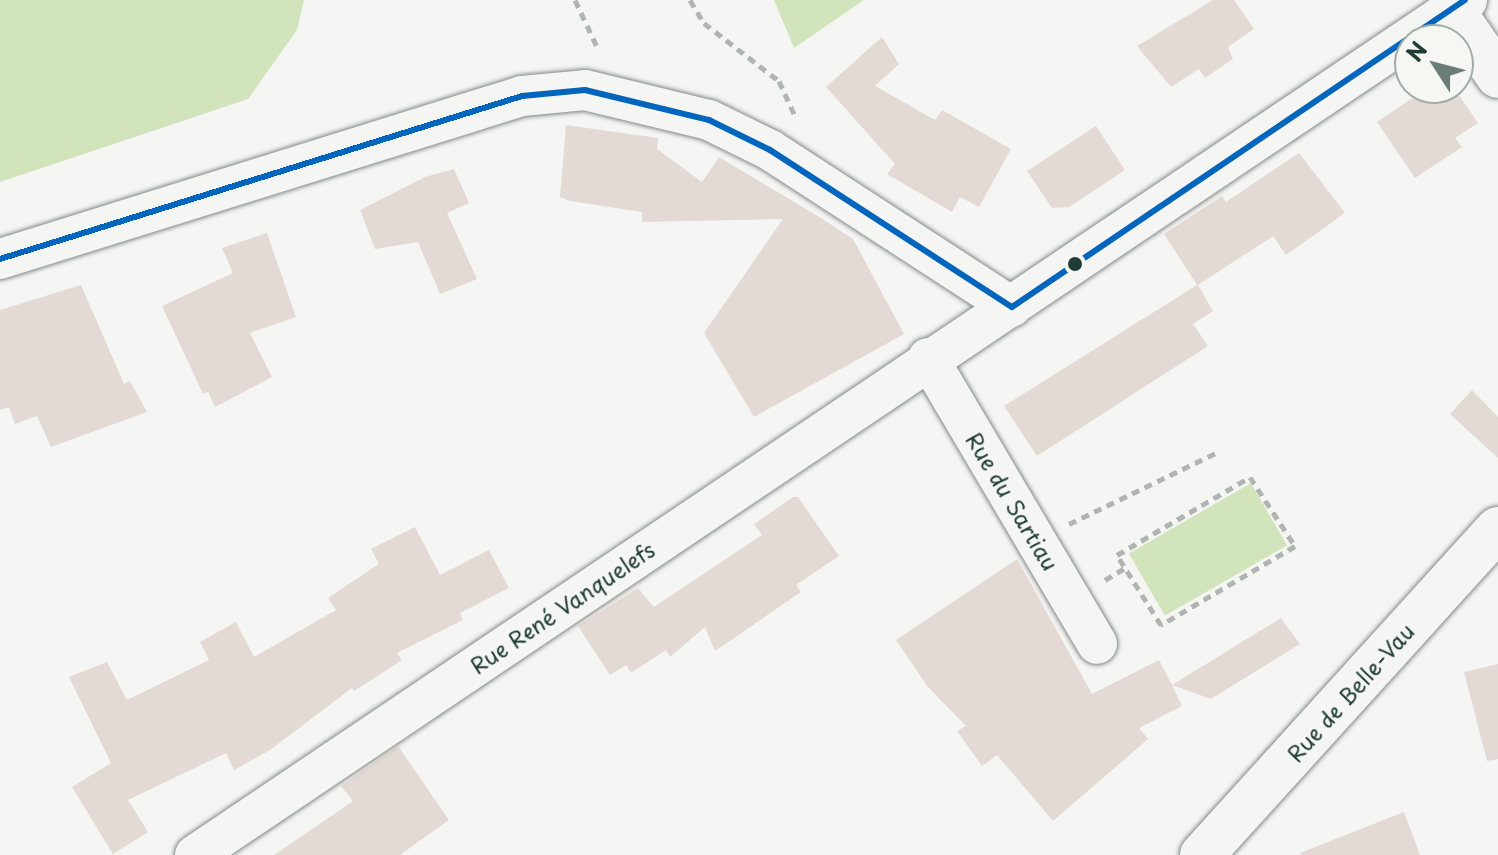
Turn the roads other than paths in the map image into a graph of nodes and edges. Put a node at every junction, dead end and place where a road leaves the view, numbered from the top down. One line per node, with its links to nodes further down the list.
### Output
1 (1458, 4): 2 (street); 4 (street, Rue René Vanquelefs)
2 (1498, 76)
3 (0, 259): 4 (street)
4 (1012, 307): 5 (street, Rue René Vanquelefs)
5 (928, 358): 7 (street, Rue du Sartiau); 8 (street, Rue René Vanquelefs)
6 (1498, 529): 9 (street, Rue de Belle-Vau)
7 (1097, 644)
8 (195, 855)
9 (1202, 855)

